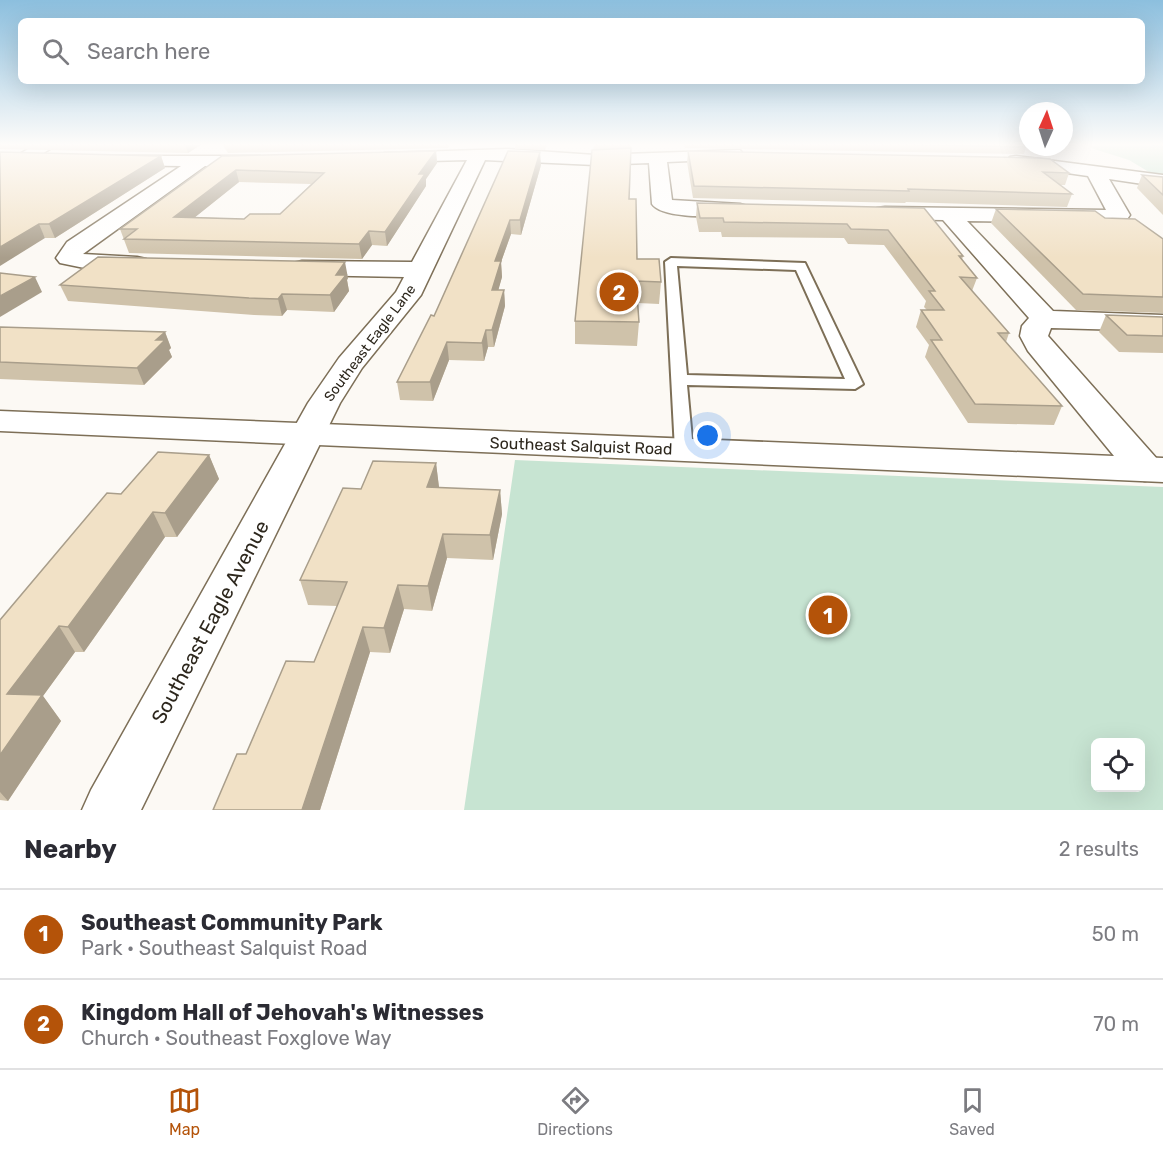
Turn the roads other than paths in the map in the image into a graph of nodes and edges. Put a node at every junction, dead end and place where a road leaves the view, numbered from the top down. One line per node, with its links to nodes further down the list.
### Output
1 (172, 182): 8 (street)
2 (465, 182): 10 (street, Southeast Eagle Lane)
3 (660, 182): 5 (street)
4 (1100, 182): 7 (street)
5 (766, 210)
6 (869, 213): 7 (street)
7 (950, 215): 11 (street)
8 (165, 264)
9 (282, 267): 10 (street)
10 (422, 270): 15 (street, Southeast Eagle Lane)
11 (1045, 319): 12 (street); 17 (street)
12 (1163, 323)
13 (679, 380): 13 (lane); 16 (lane)
14 (0, 422): 15 (street, Southeast Salquist Road)
15 (308, 434): 16 (street, Southeast Salquist Road); 18 (street, Southeast Eagle Avenue)
16 (684, 450): 17 (street, Southeast Salquist Road)
17 (1154, 469)
18 (111, 810)

